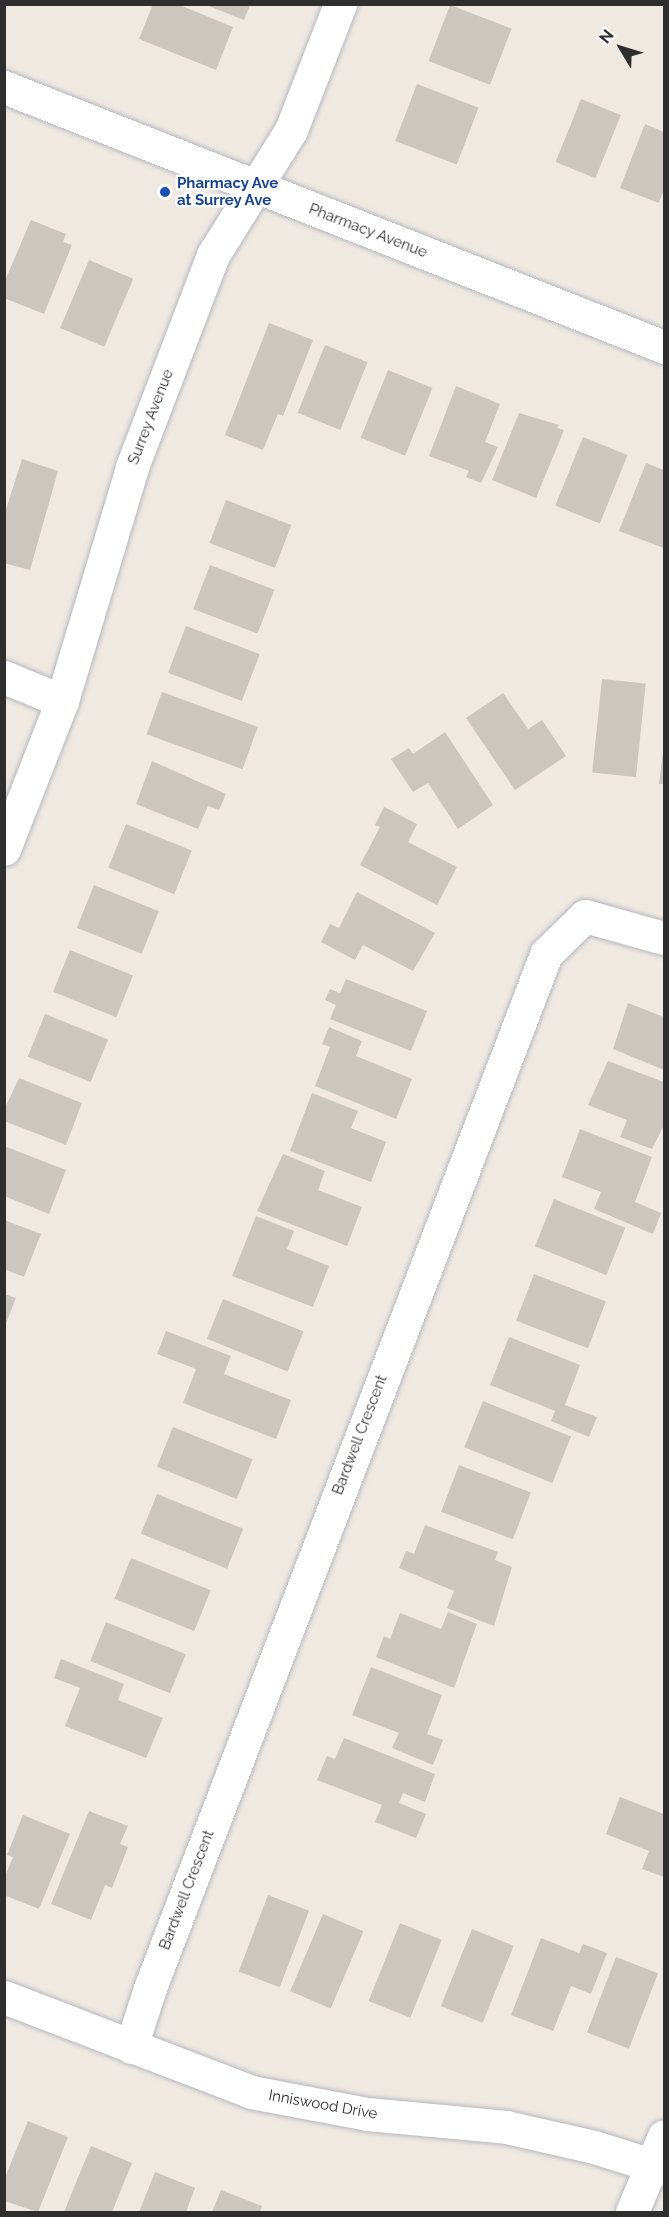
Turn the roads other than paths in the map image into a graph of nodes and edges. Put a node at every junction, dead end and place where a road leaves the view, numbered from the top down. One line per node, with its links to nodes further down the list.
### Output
1 (340, 4): 3 (street, Surrey Avenue)
2 (4, 87): 3 (street, Pharmacy Avenue)
3 (254, 185): 4 (street, Pharmacy Avenue); 6 (street, Surrey Avenue)
4 (664, 346)
5 (4, 677): 6 (street)
6 (62, 700): 7 (street, Surrey Avenue)
7 (4, 849)
8 (664, 938): 10 (street, Bardwell Crescent)
9 (4, 1997): 10 (street, Inniswood Drive)
10 (131, 2047): 11 (street, Inniswood Drive)
11 (661, 2156): 12 (street)
12 (633, 2212)

